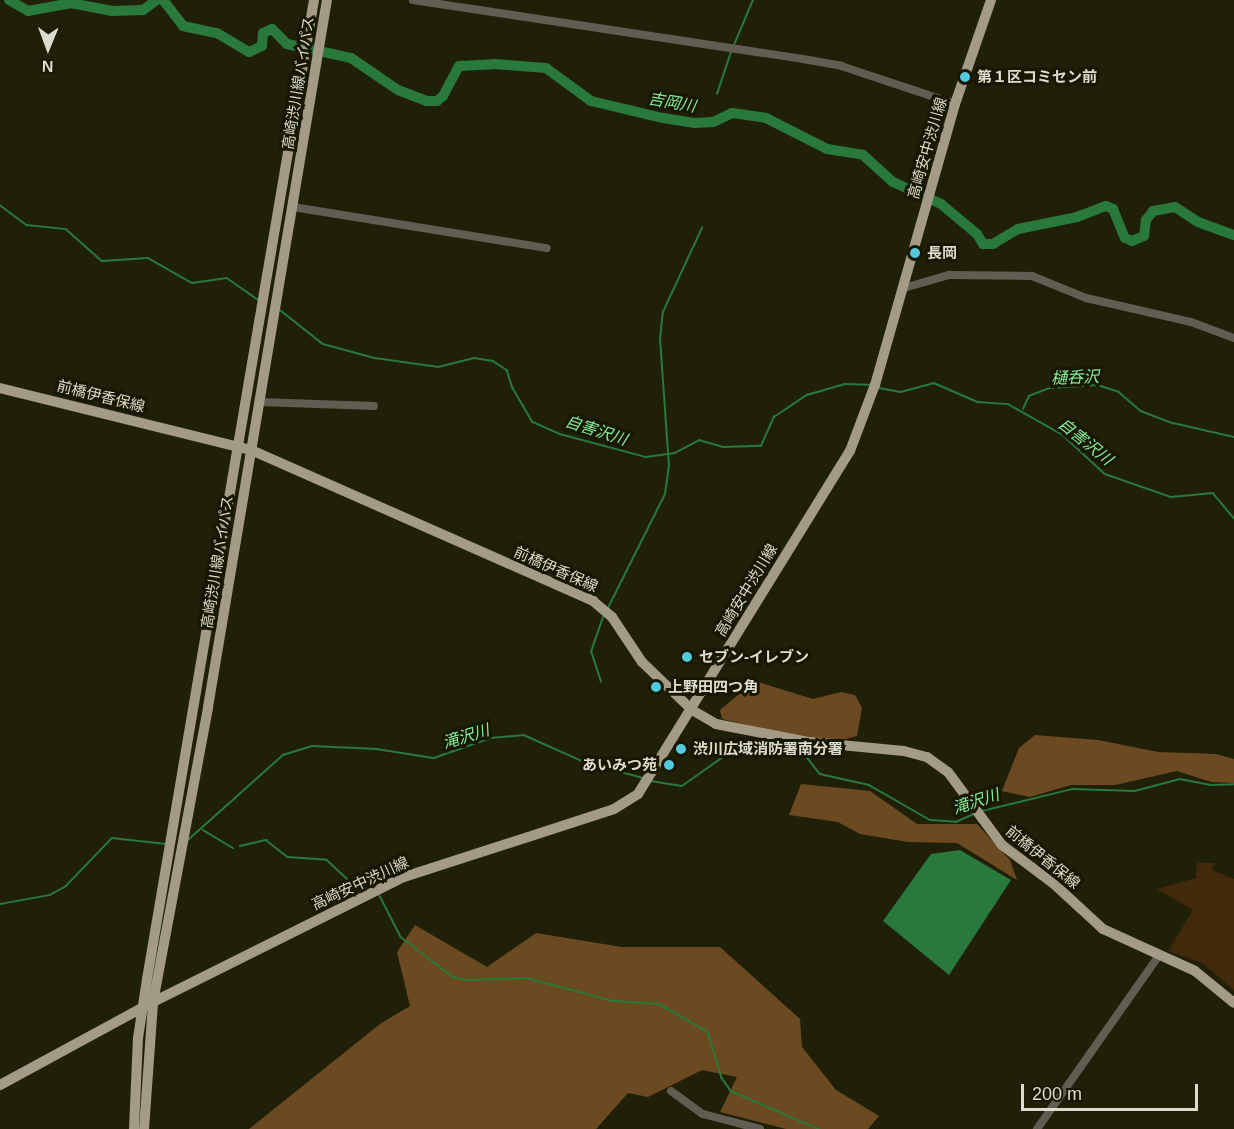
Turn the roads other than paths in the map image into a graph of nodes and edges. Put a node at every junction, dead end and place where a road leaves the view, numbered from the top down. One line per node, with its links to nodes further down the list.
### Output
1 (314, 0): 13 (main road, 高崎渋川線バイパス)
2 (327, 0): 6 (main road, 高崎渋川線バイパス)
3 (413, 0): 5 (street)
4 (991, 0): 5 (main road, 高崎安中渋川線)
5 (955, 104): 8 (main road, 高崎安中渋川線)
6 (292, 207): 7 (street); 11 (main road, 高崎渋川線バイパス)
7 (547, 248)
8 (904, 288): 9 (street); 15 (main road, 高崎安中渋川線)
9 (1234, 338)
10 (0, 388): 13 (main road, 前橋伊香保線)
11 (259, 402): 12 (street); 14 (main road, 高崎渋川線バイパス)
12 (374, 406)
13 (239, 447): 14 (main road, 前橋伊香保線); 16 (main road, 高崎渋川線バイパス)
14 (251, 450): 15 (main road, 前橋伊香保線); 16 (main road, 高崎渋川線バイパス)
15 (692, 710): 17 (main road, 前橋伊香保線); 19 (main road, 高崎安中渋川線)
16 (174, 857): 19 (main road, 高崎渋川線バイパス)
17 (1158, 957): 18 (main road, 前橋伊香保線); 25 (street)
18 (1234, 1003)
19 (148, 1005): 20 (main road, 高崎安中渋川線); 22 (main road, 高崎渋川線バイパス); 23 (main road, 高崎渋川線バイパス)
20 (0, 1085)
21 (671, 1091): 24 (street)
22 (134, 1129)
23 (144, 1129)
24 (760, 1129)
25 (1037, 1129)

